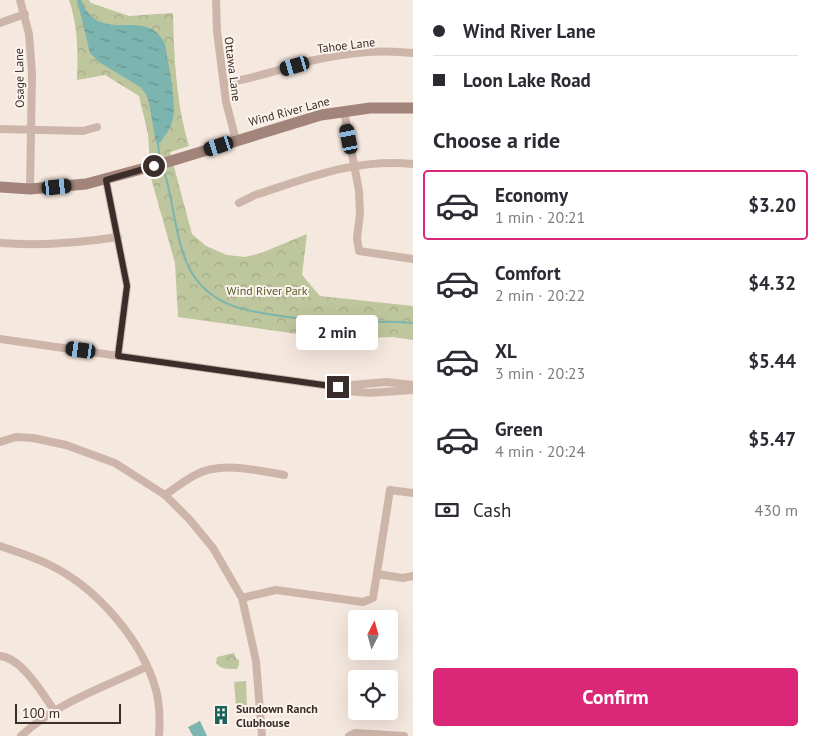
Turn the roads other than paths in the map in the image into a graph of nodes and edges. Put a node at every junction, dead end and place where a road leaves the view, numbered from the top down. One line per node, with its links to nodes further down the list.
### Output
1 (20, 0): 3 (street, Osage Lane)
2 (216, 0): 6 (street, Ottawa Lane)
3 (24, 14): 4 (street); 11 (street, Osage Lane)
4 (0, 23)
5 (413, 53): 6 (street, Tahoe Lane)
6 (224, 83): 12 (street, Ottawa Lane)
7 (413, 108): 8 (street, Wind River Lane)
8 (344, 110): 12 (street, Wind River Lane); 14 (street)
9 (98, 127): 11 (street)
10 (0, 129): 11 (street)
11 (31, 130): 17 (street, Osage Lane)
12 (236, 140): 15 (street, Wind River Lane)
13 (413, 164): 14 (street)
14 (354, 165): 18 (street); 21 (street)
15 (106, 180): 17 (street, Wind River Lane); 19 (street)
16 (0, 187): 17 (street, Wind River Lane)
17 (30, 189)
18 (240, 202)
19 (118, 237): 20 (street); 23 (street)
20 (0, 244)
21 (413, 259)
22 (0, 339): 23 (street)
23 (118, 356): 25 (street)
24 (413, 385): 25 (street)
25 (338, 387): 26 (street)
26 (413, 390)
27 (0, 442): 30 (street)
28 (284, 475): 30 (street)
29 (413, 493): 32 (street)
30 (165, 495): 34 (street)
31 (0, 546): 36 (street)
32 (377, 574): 33 (street); 34 (street)
33 (413, 576)
34 (242, 598): 40 (street)
35 (0, 656): 37 (street)
36 (146, 667): 37 (street); 39 (street)
37 (54, 710): 38 (street)
38 (22, 736)
39 (159, 736)
40 (262, 736)
41 (349, 736): 42 (street)
42 (404, 736)

